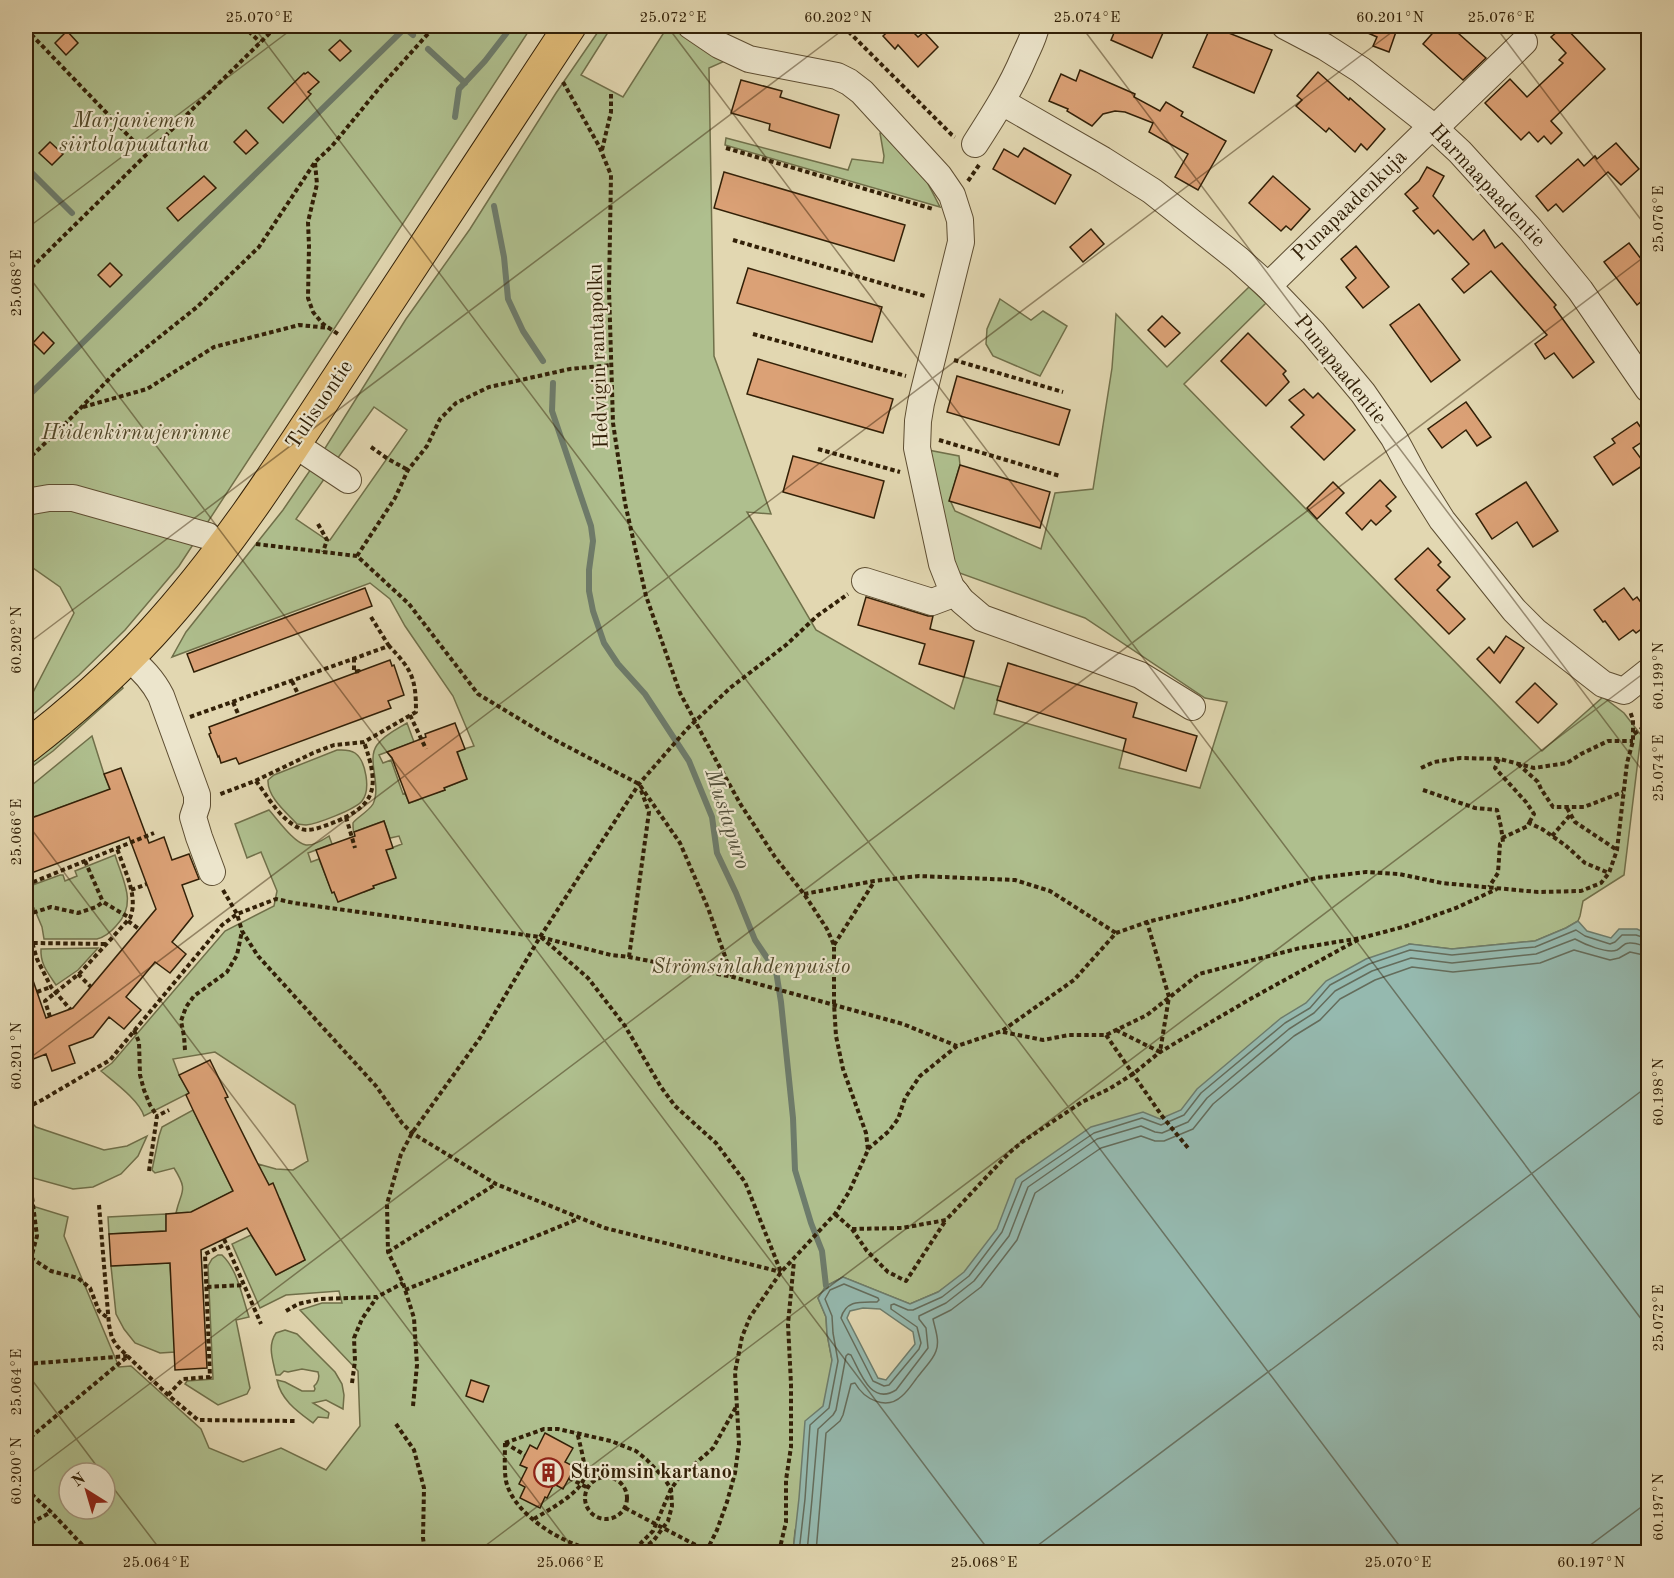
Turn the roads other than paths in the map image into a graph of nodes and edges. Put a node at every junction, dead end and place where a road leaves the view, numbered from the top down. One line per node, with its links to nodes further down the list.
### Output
1 (570, 26): 11 (main road, Tulisuontie)
2 (691, 26): 16 (street)
3 (1036, 26): 6 (street)
4 (1285, 26): 7 (street, Harmaapaadentie)
5 (1524, 42): 7 (street, Punapaadenkuja)
6 (1002, 102): 8 (street); 9 (street, Punapaadentie)
7 (1433, 128): 9 (street, Punapaadenkuja); 10 (street, Harmaapaadentie)
8 (975, 144)
9 (1268, 286): 18 (street, Punapaadentie)
10 (1648, 389)
11 (294, 444): 12 (street); 17 (main road, Tulisuontie)
12 (348, 480)
13 (26, 502): 14 (street)
14 (208, 536)
15 (865, 581): 16 (street)
16 (956, 593): 19 (street)
17 (128, 657): 20 (main road, Tulisuontie); 21 (street)
18 (1648, 672)
19 (1192, 707)
20 (26, 747)
21 (213, 872)

